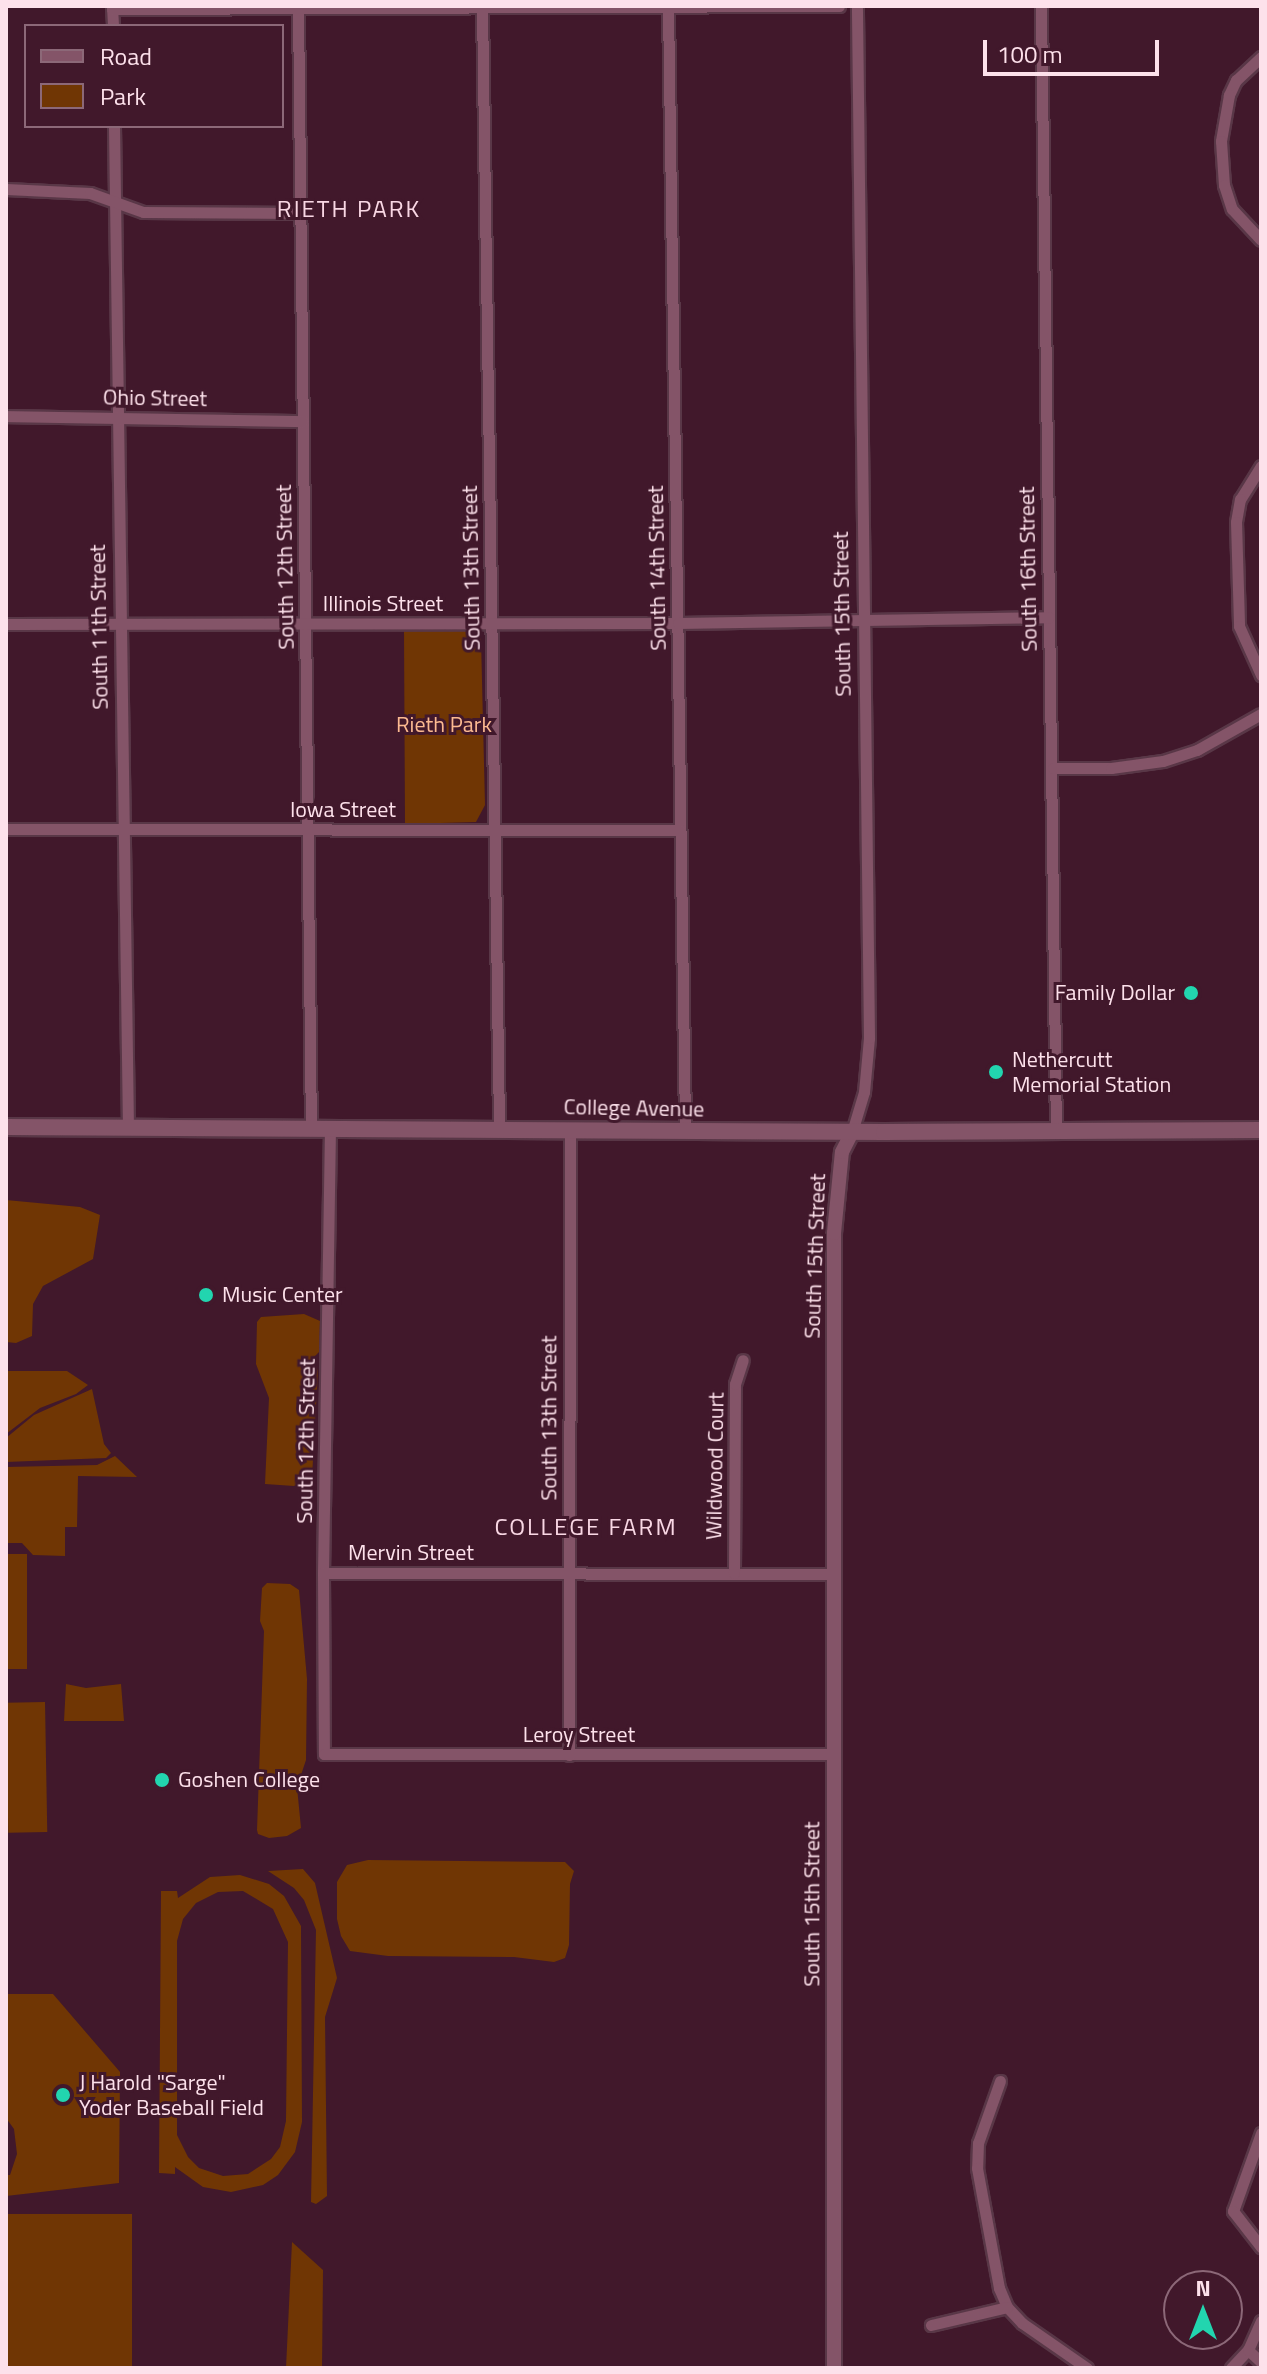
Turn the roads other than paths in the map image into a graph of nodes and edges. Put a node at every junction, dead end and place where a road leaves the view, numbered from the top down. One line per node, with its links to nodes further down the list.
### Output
1 (839, 6): 5 (street)
2 (857, 6): 19 (street, South 15th Street)
3 (1041, 6): 18 (street, South 16th Street)
4 (112, 7): 6 (street)
5 (668, 7): 7 (street); 21 (street, South 14th Street)
6 (298, 8): 7 (street); 12 (street, South 12th Street)
7 (482, 8): 24 (street, South 13th Street)
8 (1261, 57): 13 (street)
9 (114, 128): 11 (street, South 11th Street)
10 (6, 189): 11 (street)
11 (114, 203): 12 (street); 15 (street, South 11th Street)
12 (301, 213): 16 (street, South 12th Street)
13 (1261, 240)
14 (6, 416): 15 (street, Ohio Street)
15 (118, 418): 16 (street, Ohio Street); 20 (street, South 11th Street)
16 (303, 421): 23 (street, South 12th Street)
17 (1261, 466): 25 (street)
18 (1049, 617): 19 (street, Illinois Street); 27 (street, South 16th Street)
19 (864, 619): 21 (street, Illinois Street); 42 (street, South 15th Street)
20 (120, 623): 22 (street, Illinois Street); 23 (street, Illinois Street); 28 (street, South 11th Street)
21 (678, 623): 24 (street, Illinois Street); 31 (street, South 14th Street)
22 (6, 624)
23 (306, 624): 24 (street, Illinois Street); 32 (street, South 12th Street)
24 (492, 624): 30 (street, South 13th Street)
25 (1261, 675)
26 (1261, 714): 27 (street)
27 (1053, 768): 41 (street, South 16th Street)
28 (124, 827): 29 (street, Iowa Street); 32 (street, Iowa Street); 34 (street, South 11th Street)
29 (6, 829)
30 (494, 830): 31 (street, Iowa Street); 32 (street, Iowa Street); 37 (street, South 13th Street)
31 (680, 830): 39 (street, South 14th Street)
32 (308, 831): 35 (street, South 12th Street)
33 (6, 1127): 34 (main road, College Avenue)
34 (128, 1128): 35 (main road, College Avenue)
35 (311, 1128): 36 (main road, College Avenue)
36 (330, 1128): 37 (main road, College Avenue); 44 (street, South 12th Street)
37 (499, 1129): 38 (main road, College Avenue)
38 (570, 1129): 39 (main road, College Avenue); 45 (street, South 13th Street)
39 (685, 1130): 42 (main road, College Avenue)
40 (1261, 1130): 41 (main road, College Avenue)
41 (1056, 1131): 42 (main road, College Avenue)
42 (852, 1132): 47 (street, South 15th Street)
43 (743, 1360): 46 (street, Wildwood Court)
44 (323, 1573): 45 (street, Mervin Street); 48 (street, South 12th Street)
45 (568, 1573): 46 (street, Mervin Street); 50 (street, South 13th Street)
46 (734, 1573): 47 (street, Mervin Street)
47 (834, 1574): 49 (street, South 15th Street)
48 (324, 1754): 50 (street, Leroy Street)
49 (835, 1754): 50 (street, Leroy Street); 59 (street, South 15th Street)
50 (569, 1755)
51 (1000, 2081): 54 (street)
52 (1261, 2133): 53 (street)
53 (1261, 2247)
54 (1007, 2307): 56 (street); 60 (street)
55 (1261, 2321): 57 (street)
56 (931, 2325)
57 (1248, 2350): 58 (street); 61 (street)
58 (1261, 2362)
59 (834, 2368)
60 (1087, 2368)
61 (1231, 2368)

